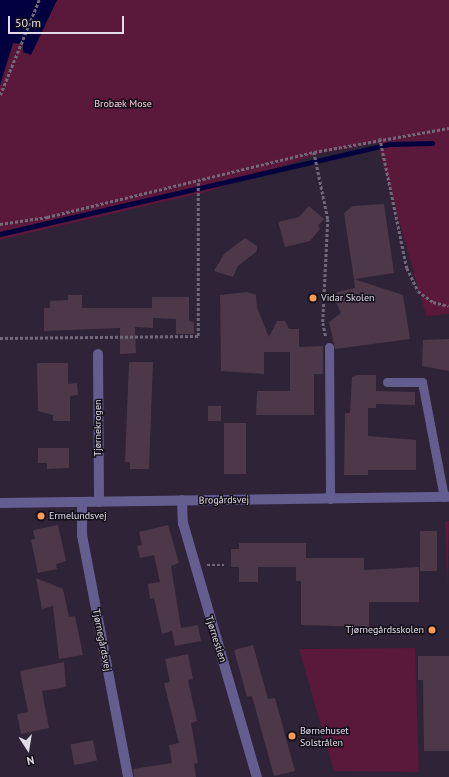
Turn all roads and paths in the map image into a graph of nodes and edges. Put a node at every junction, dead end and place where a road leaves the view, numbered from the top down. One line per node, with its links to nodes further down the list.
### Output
1 (39, 0): 2 (path)
2 (0, 95)
3 (449, 128): 4 (path)
4 (380, 140): 5 (path); 8 (path)
5 (314, 153): 6 (path); 10 (path)
6 (198, 183): 7 (path); 9 (path)
7 (0, 224)
8 (449, 306)
9 (0, 338)
10 (329, 347): 14 (lane)
11 (98, 354): 16 (street, Tjørnekrogen)
12 (387, 382): 13 (lane)
13 (446, 497): 14 (street, Brogårdsvej)
14 (330, 499): 15 (street, Brogårdsvej)
15 (182, 500): 16 (street, Brogårdsvej); 20 (street, Tjørnestien)
16 (99, 502): 18 (street, Brogårdsvej)
17 (0, 503): 18 (street, Brogårdsvej)
18 (82, 503): 19 (street, Tjørnegårdsvej)
19 (128, 777)
20 (256, 777)

